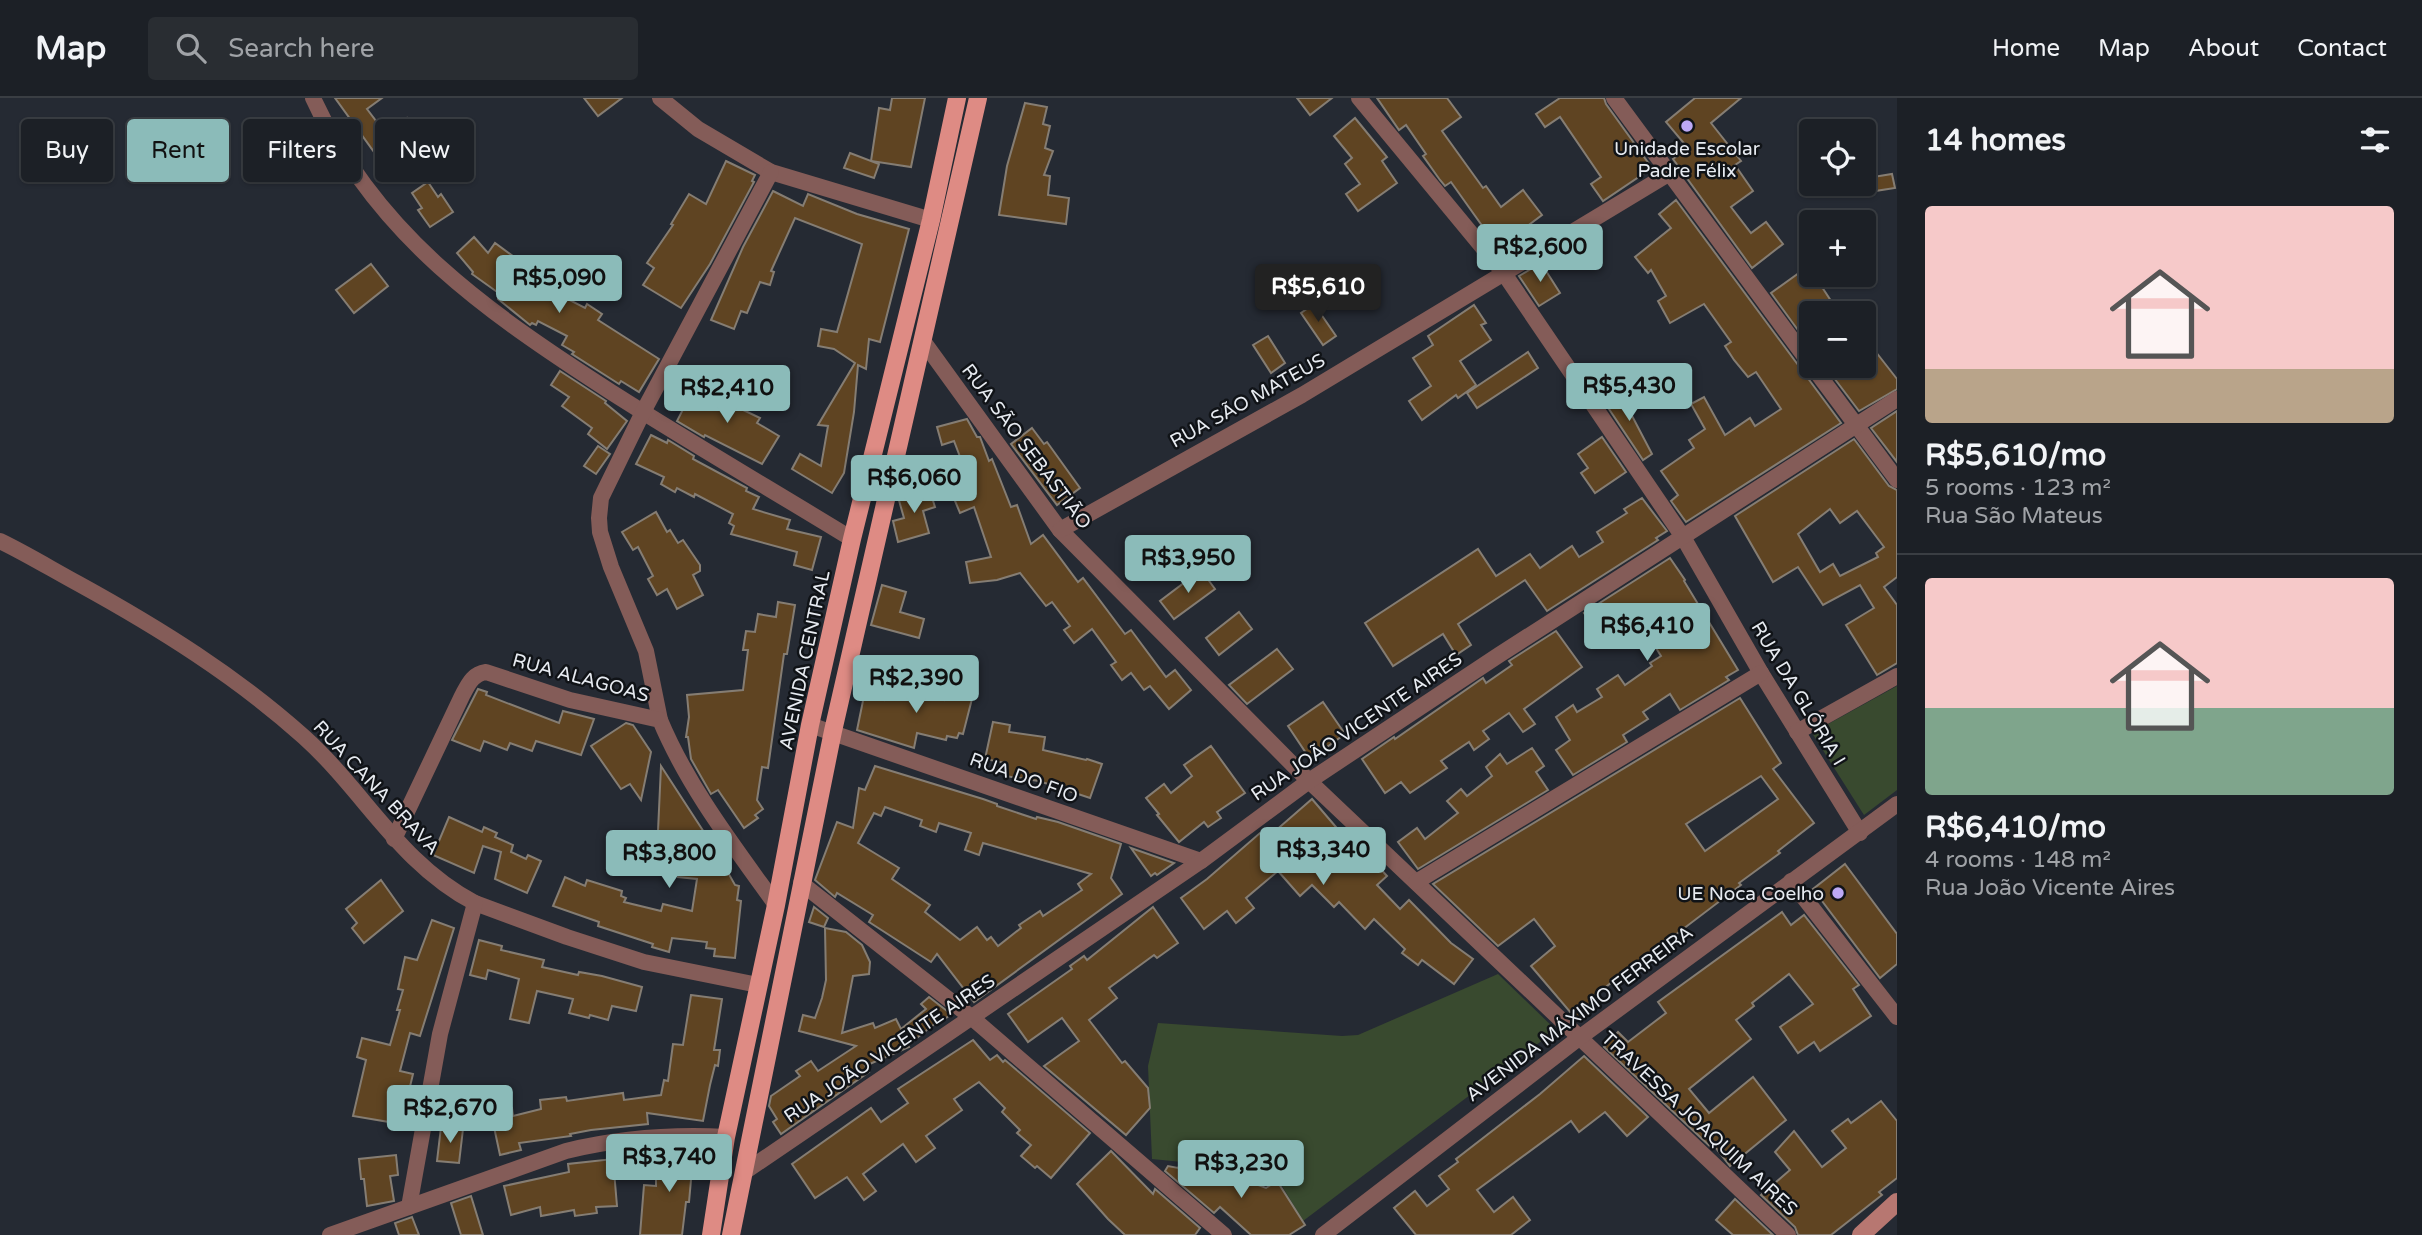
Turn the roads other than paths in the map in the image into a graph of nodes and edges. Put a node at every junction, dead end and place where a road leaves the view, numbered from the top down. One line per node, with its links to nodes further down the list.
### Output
1 (313, 98): 15 (street)
2 (660, 98): 7 (street)
3 (957, 98): 9 (main road, AVENIDA CENTRAL)
4 (978, 98): 11 (main road)
5 (1359, 98): 10 (street, RUA DA GLÓRIA I)
6 (1614, 98): 8 (street)
7 (771, 172): 9 (street); 15 (street)
8 (1670, 173): 10 (street, RUA SÃO MATEUS); 12 (street)
9 (931, 220): 20 (main road, AVENIDA CENTRAL)
10 (1503, 272): 18 (street, RUA SÃO MATEUS); 19 (street, RUA DA GLÓRIA I)
11 (923, 341): 18 (street, RUA SÃO SEBASTIÃO); 26 (main road)
12 (1799, 347)
13 (1822, 378): 16 (street)
14 (1897, 399): 16 (street, RUA JOÃO VICENTE AIRES)
15 (643, 412): 20 (street); 24 (street)
16 (1856, 425): 17 (street); 19 (street, RUA JOÃO VICENTE AIRES)
17 (1897, 480)
18 (1060, 530): 28 (street, RUA SÃO SEBASTIÃO)
19 (1683, 537): 22 (street, RUA DA GLÓRIA I); 28 (street, RUA JOÃO VICENTE AIRES)
20 (852, 539): 25 (main road, AVENIDA CENTRAL)
21 (0, 541): 31 (street, RUA CANA BRAVA)
22 (1760, 673): 27 (street, RUA DA GLÓRIA I); 34 (street)
23 (1897, 676): 27 (street)
24 (660, 720): 31 (street, RUA ALAGOAS); 37 (street, RUA ALAGOAS)
25 (810, 725): 26 (street, RUA DO FIO); 37 (main road, AVENIDA CENTRAL)
26 (833, 731): 32 (street, RUA DO FIO); 35 (main road)
27 (1797, 732): 30 (street, RUA DA GLÓRIA I)
28 (1309, 781): 32 (street, RUA JOÃO VICENTE AIRES); 34 (street, TRAVESSA JOAQUIM AIRES)
29 (1897, 804): 30 (street, AVENIDA MÁXIMO FERREIRA)
30 (1860, 833): 33 (street, AVENIDA MÁXIMO FERREIRA)
31 (394, 839): 36 (street, RUA CANA BRAVA)
32 (1201, 861): 39 (street, RUA JOÃO VICENTE AIRES)
33 (1791, 881): 40 (street); 41 (street, AVENIDA MÁXIMO FERREIRA)
34 (1416, 882): 41 (street, TRAVESSA JOAQUIM AIRES)
35 (801, 883): 39 (street); 43 (main road)
36 (475, 903): 38 (street, RUA CANA BRAVA); 45 (street)
37 (776, 905): 38 (main road, AVENIDA CENTRAL)
38 (758, 985): 42 (main road, AVENIDA CENTRAL)
39 (971, 1017): 43 (street, RUA JOÃO VICENTE AIRES); 49 (street)
40 (1897, 1017)
41 (1579, 1038): 50 (street, AVENIDA MÁXIMO FERREIRA); 51 (street, TRAVESSA JOAQUIM AIRES)
42 (726, 1137): 45 (street); 47 (main road, AVENIDA CENTRAL)
43 (743, 1173): 48 (main road)
44 (1897, 1202): 52 (street)
45 (409, 1207): 46 (street)
46 (330, 1235)
47 (711, 1235)
48 (731, 1235)
49 (1224, 1235)
50 (1323, 1235)
51 (1788, 1235)
52 (1861, 1235)

